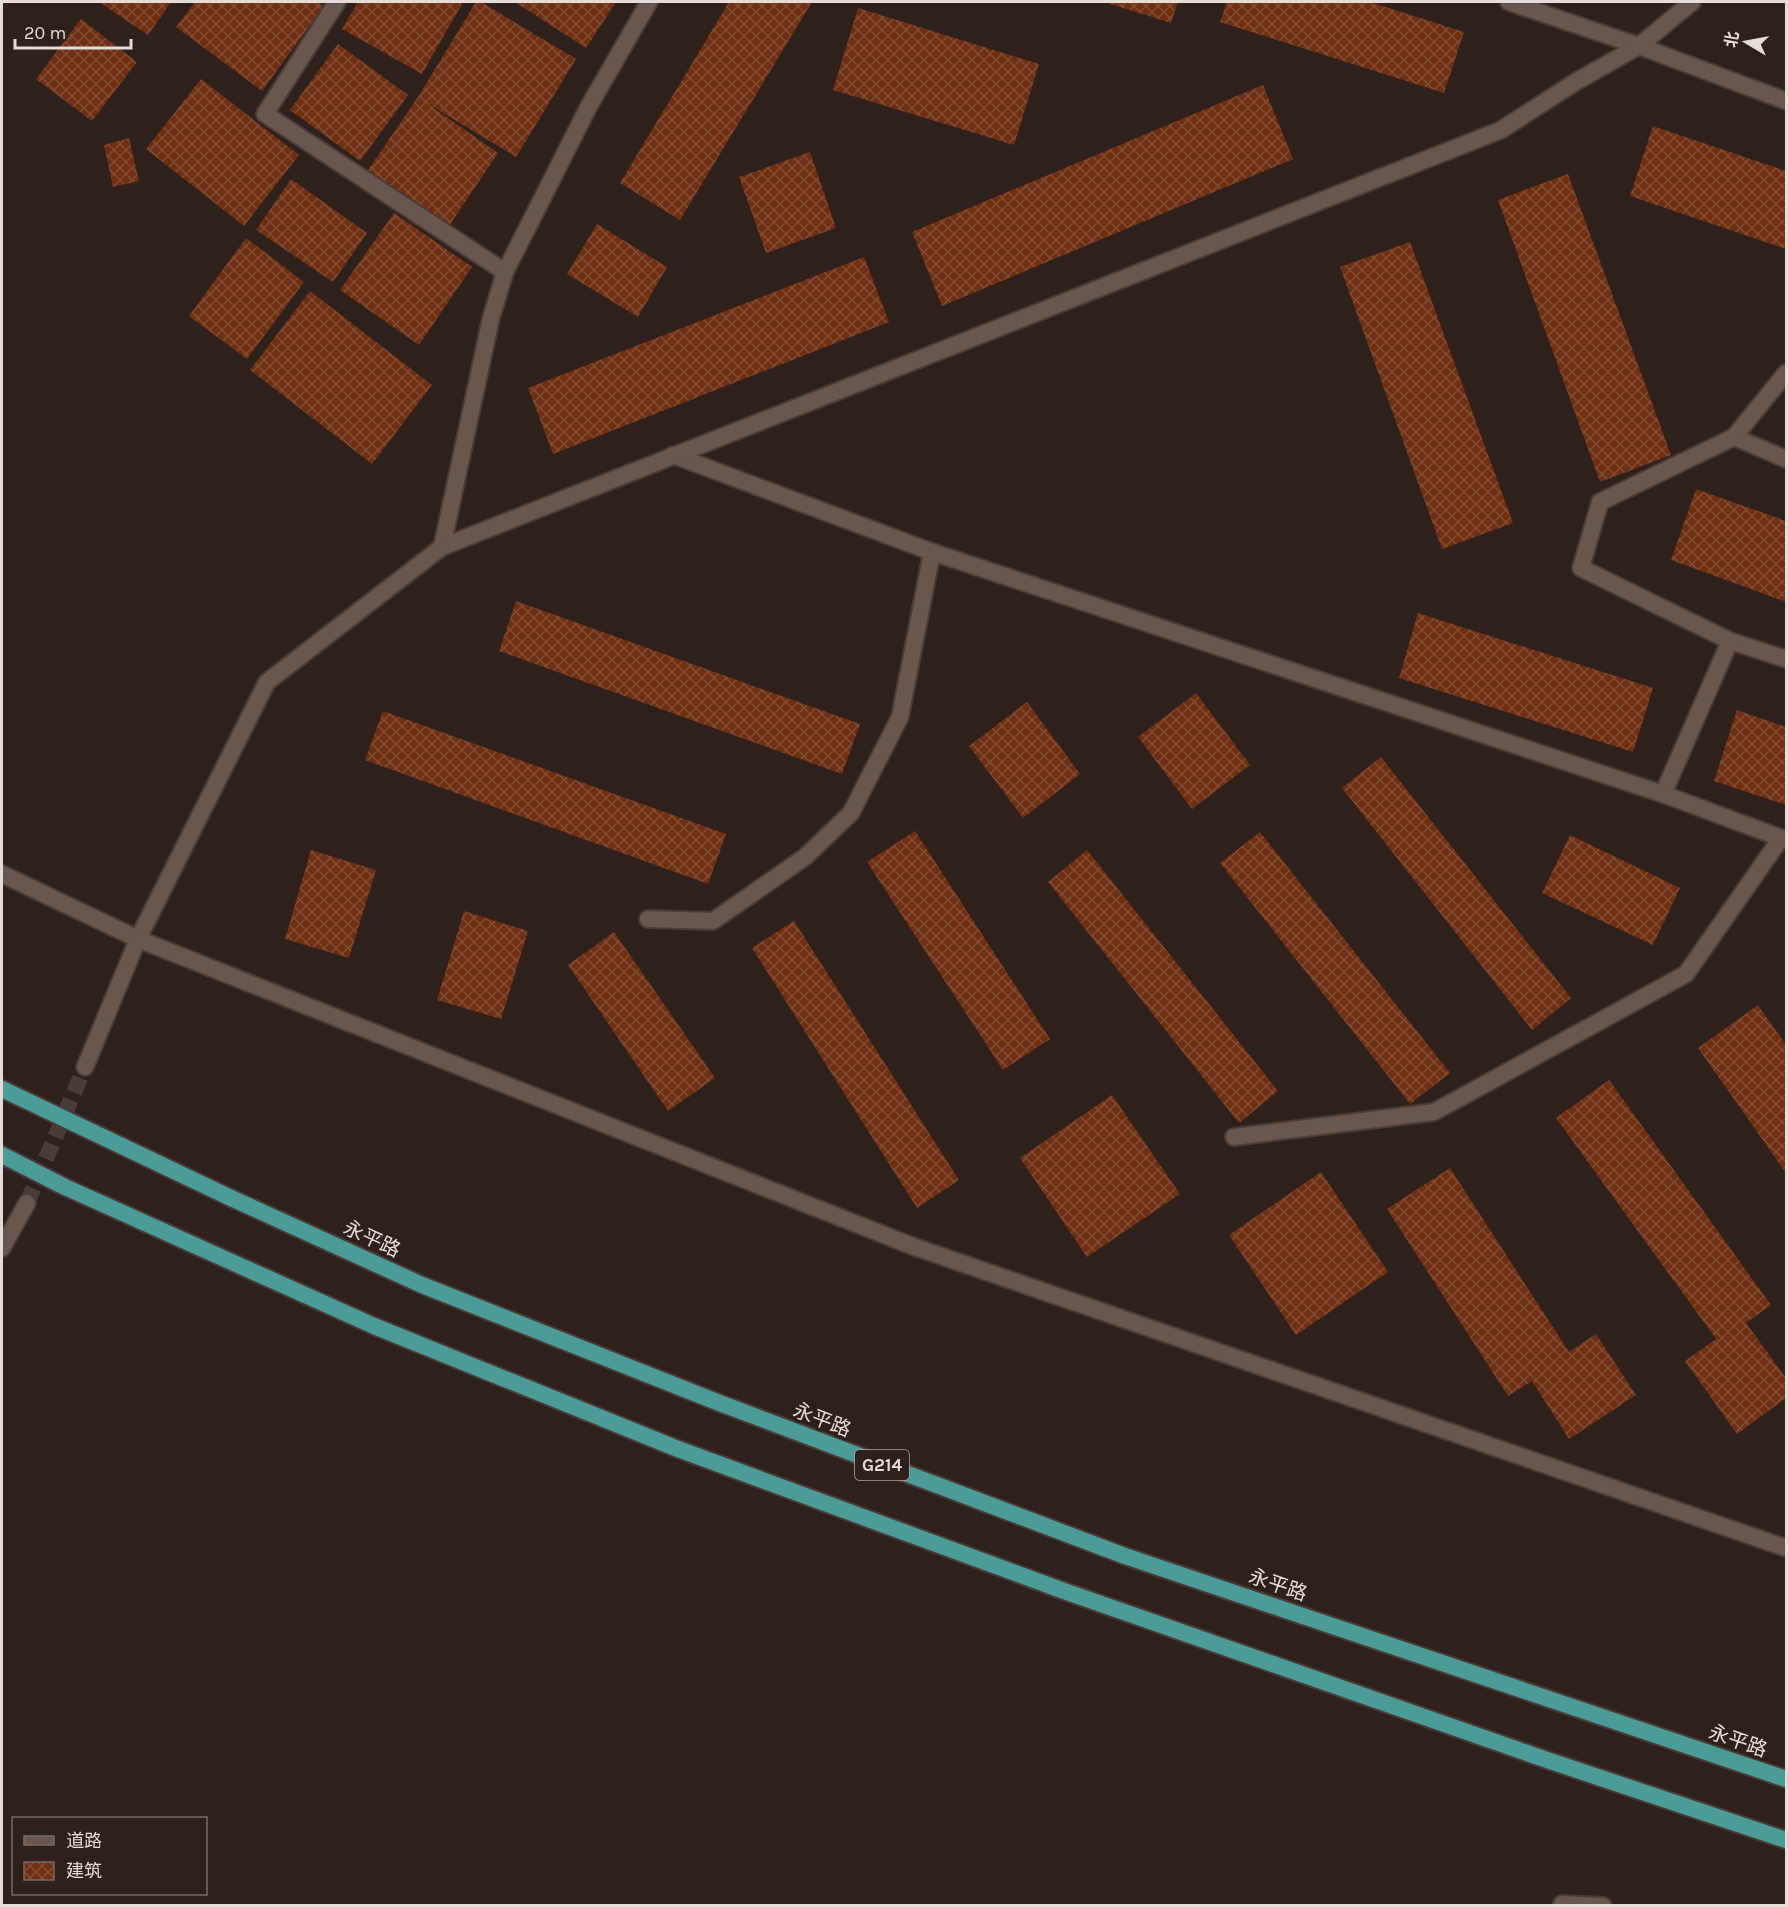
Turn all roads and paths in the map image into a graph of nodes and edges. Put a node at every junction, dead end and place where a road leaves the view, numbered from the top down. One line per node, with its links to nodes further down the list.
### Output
1 (337, 2): 7 (street)
2 (649, 2): 7 (street)
3 (1509, 2): 5 (street)
4 (1692, 2): 5 (street)
5 (1639, 46): 6 (street); 10 (street)
6 (1786, 101)
7 (505, 272): 12 (street)
8 (1786, 373): 9 (street)
9 (1734, 437): 11 (street); 14 (street)
10 (673, 455): 12 (street); 13 (street)
11 (1786, 459)
12 (442, 548): 20 (street)
13 (932, 552): 16 (street); 19 (street)
14 (1730, 641): 15 (street); 16 (street)
15 (1786, 659)
16 (1663, 795): 17 (street)
17 (1784, 839): 23 (street)
18 (2, 874): 20 (street)
19 (648, 919)
20 (138, 939): 21 (street); 27 (street)
21 (85, 1067)
22 (2, 1089): 28 (highway, 永平路 / G214)
23 (1234, 1137)
24 (2, 1155): 29 (highway)
25 (27, 1203): 26 (street)
26 (2, 1248)
27 (1786, 1548)
28 (1786, 1779)
29 (1786, 1840)
30 (1562, 1904): 31 (street)
31 (1604, 1905)

